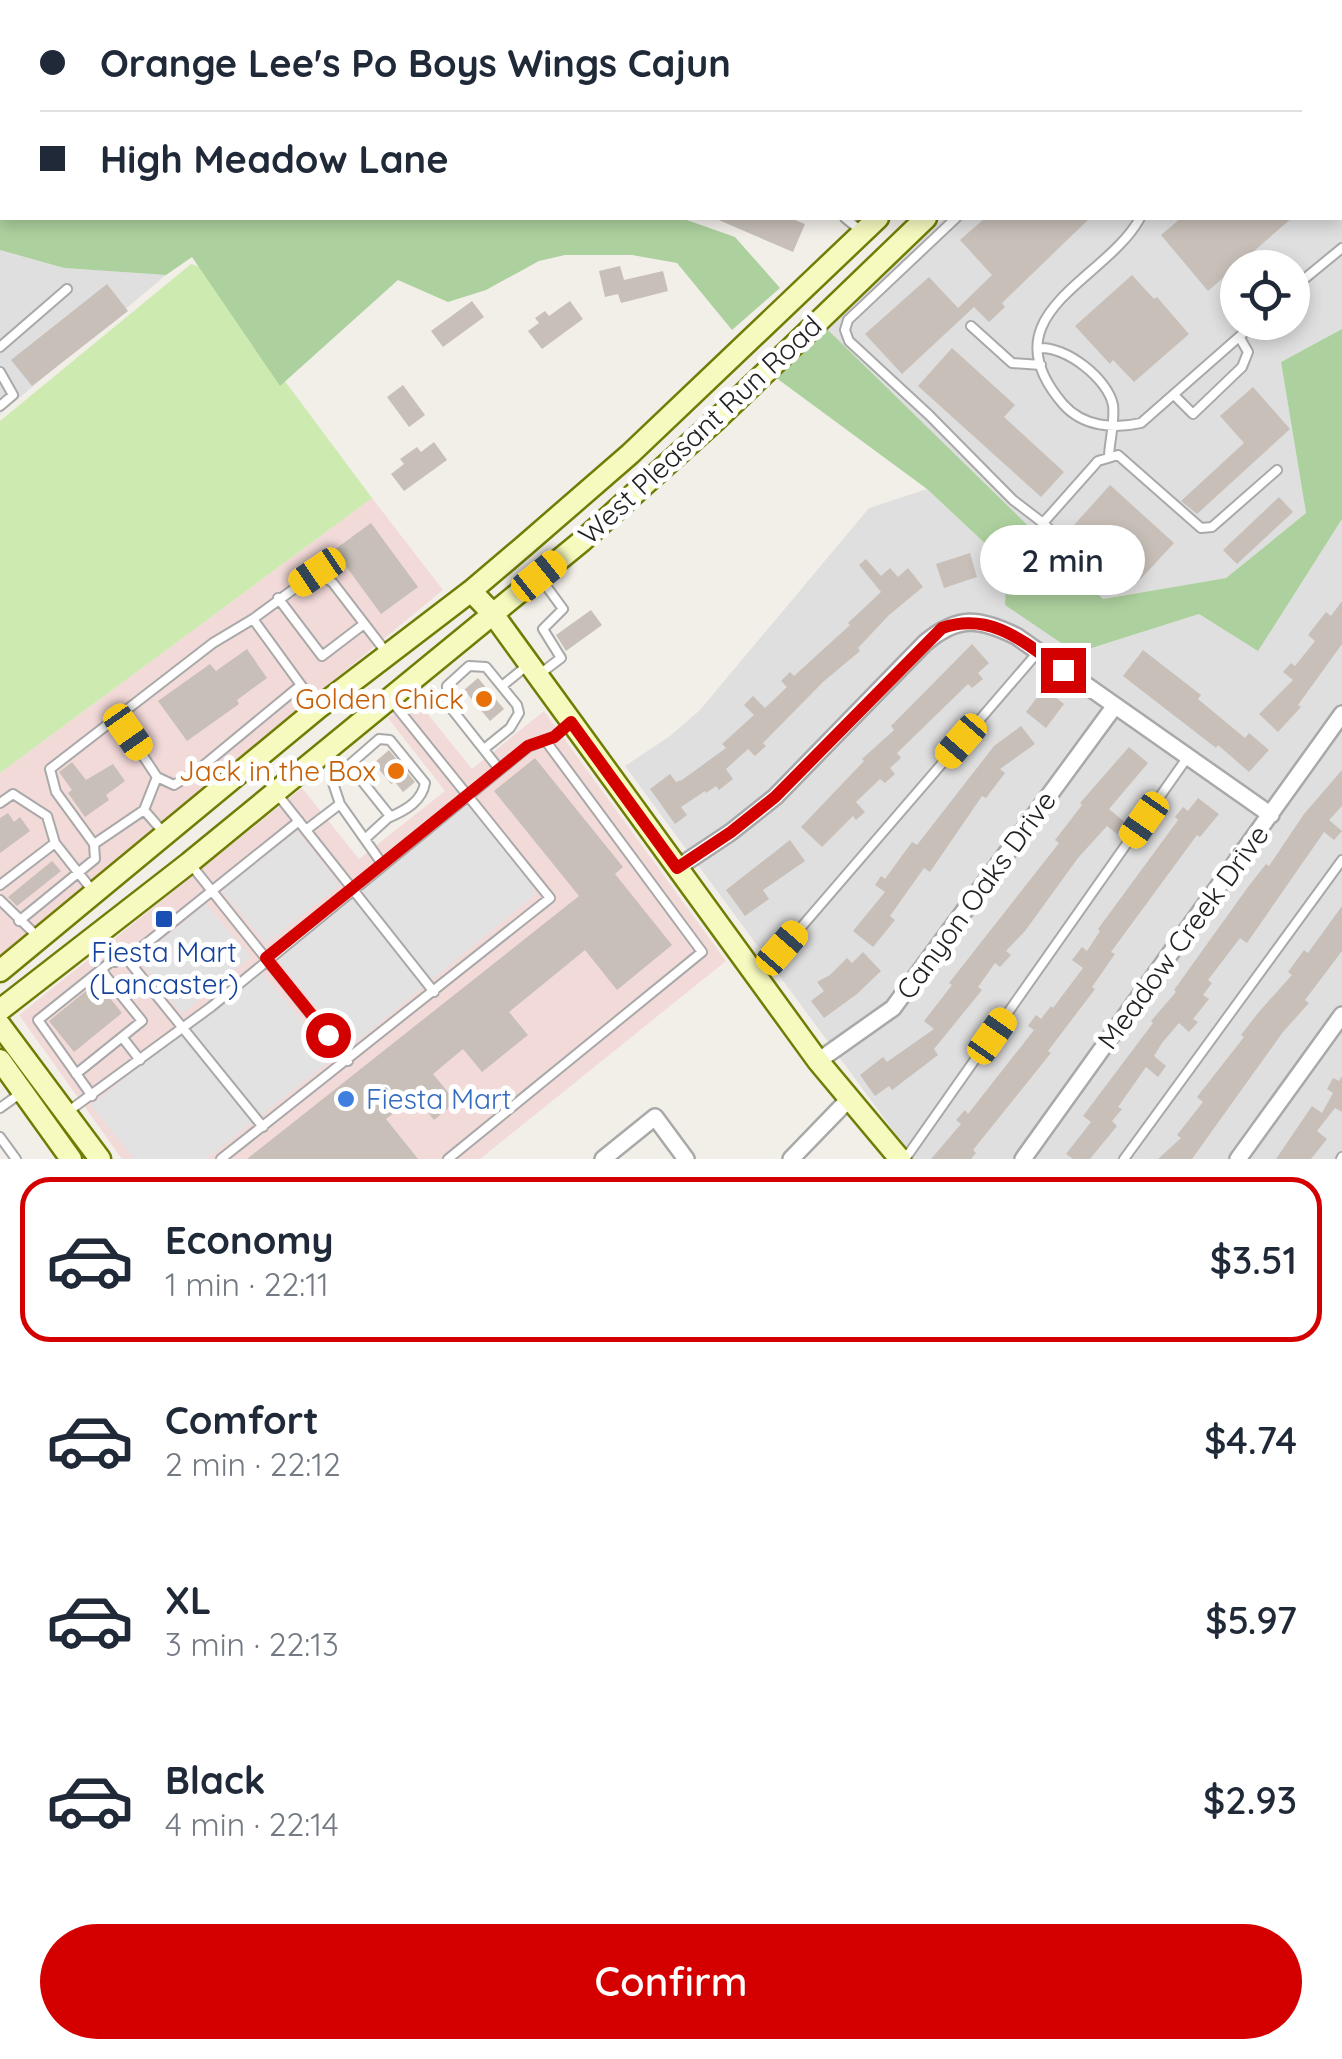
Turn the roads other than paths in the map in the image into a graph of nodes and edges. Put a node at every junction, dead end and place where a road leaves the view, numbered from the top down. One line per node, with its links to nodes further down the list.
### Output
1 (924, 220): 6 (main road, West Pleasant Run Road)
2 (954, 220): 21 (lane)
3 (1139, 220): 13 (lane)
4 (870, 225): 6 (main road); 24 (main road, West Pleasant Run Road)
5 (1342, 248): 7 (lane)
6 (885, 256): 22 (main road, West Pleasant Run Road)
7 (1310, 274)
8 (67, 289): 12 (lane)
9 (971, 326): 14 (lane)
10 (1238, 340): 16 (lane)
11 (1241, 340): 16 (lane)
12 (0, 347)
13 (1039, 348): 14 (lane); 18 (lane)
14 (1041, 365): 18 (lane)
15 (0, 372): 17 (lane)
16 (1175, 396): 18 (lane)
17 (0, 406)
18 (1111, 427): 19 (lane)
19 (1109, 455): 20 (lane); 21 (lane)
20 (1276, 470)
21 (1043, 523): 23 (lane)
22 (539, 576): 26 (main road, West Pleasant Run Road); 31 (lane)
23 (1102, 579)
24 (471, 592): 26 (main road); 30 (main road, West Pleasant Run Road)
25 (278, 598): 27 (lane); 28 (lane); 28 (lane)
26 (493, 614): 31 (main road); 34 (main road, West Pleasant Run Road)
27 (253, 619): 32 (lane); 38 (lane)
28 (364, 624): 30 (lane)
29 (1038, 652): 35 (street); 62 (street); 79 (lane)
30 (386, 653): 36 (main road, West Pleasant Run Road)
31 (534, 670): 33 (lane); 39 (main road)
32 (302, 685): 36 (lane); 45 (lane)
33 (502, 686): 41 (lane); 41 (lane)
34 (389, 698): 46 (main road, West Pleasant Run Road); 47 (lane)
35 (1114, 707): 42 (street); 89 (street, Canyon Oaks Drive)
36 (318, 708): 55 (main road, West Pleasant Run Road)
37 (1342, 714): 51 (street, Meadow Creek Drive)
38 (118, 718): 45 (lane); 58 (lane)
39 (571, 722): 40 (lane); 62 (main road)
40 (546, 740): 44 (lane); 73 (lane)
41 (484, 749): 44 (lane)
42 (1188, 758): 51 (street); 106 (lane)
43 (350, 766): 49 (lane); 52 (lane); 52 (lane)
44 (500, 770): 47 (lane)
45 (157, 777): 50 (lane)
46 (276, 792): 53 (lane); 60 (main road, West Pleasant Run Road)
47 (468, 796): 61 (lane); 80 (lane)
48 (0, 803): 57 (lane)
49 (340, 804): 54 (lane); 56 (lane)
50 (144, 810): 55 (lane); 58 (lane)
51 (1271, 815): 107 (street, Meadow Creek Drive)
52 (390, 816): 56 (lane)
53 (299, 821): 54 (lane); 66 (lane)
54 (306, 830): 65 (lane)
55 (164, 833): 60 (main road); 67 (main road, West Pleasant Run Road)
56 (366, 838): 61 (lane)
57 (55, 842): 63 (lane); 64 (lane)
58 (94, 844): 63 (lane)
59 (1342, 860): 108 (lane)
60 (189, 862): 66 (lane); 72 (main road, West Pleasant Run Road)
61 (383, 865): 65 (lane)
62 (677, 868): 70 (main road)
63 (78, 874): 67 (lane); 69 (lane)
64 (0, 885)
65 (353, 889): 74 (lane); 80 (lane)
66 (211, 890): 74 (lane); 75 (lane)
67 (93, 892): 71 (main road, West Pleasant Run Road)
68 (0, 900): 69 (lane)
69 (20, 922): 71 (lane)
70 (726, 935): 73 (lane); 79 (main road)
71 (38, 937): 78 (main road, West Pleasant Run Road)
72 (95, 938): 76 (lane); 81 (main road, West Pleasant Run Road)
73 (702, 952): 102 (lane)
74 (266, 958): 84 (lane); 88 (lane)
75 (127, 959): 76 (lane); 84 (lane)
76 (113, 960): 77 (lane)
77 (102, 970): 85 (lane); 90 (lane)
78 (0, 971)
79 (757, 978): 89 (main road)
80 (434, 992): 88 (lane)
81 (0, 1010)
82 (1342, 1014): 109 (street)
83 (0, 1025): 95 (main road)
84 (183, 1028): 87 (lane); 96 (lane)
85 (122, 1037): 87 (lane); 90 (lane)
86 (0, 1060): 91 (main road)
87 (140, 1060): 92 (lane)
88 (348, 1060): 96 (lane)
89 (818, 1061): 93 (main road)
90 (76, 1074): 92 (lane)
91 (22, 1092): 94 (lane); 99 (main road)
92 (92, 1096): 95 (lane)
93 (850, 1099): 105 (street); 106 (main road)
94 (0, 1108)
95 (66, 1113): 100 (main road)
96 (263, 1126): 101 (lane)
97 (0, 1137): 98 (lane)
98 (16, 1159)
99 (71, 1159)
100 (100, 1159)
101 (222, 1159)
102 (448, 1159)
103 (603, 1159): 104 (street)
104 (686, 1159)
105 (791, 1159)
106 (902, 1159)
107 (1022, 1159)
108 (1124, 1159)
109 (1238, 1159)

